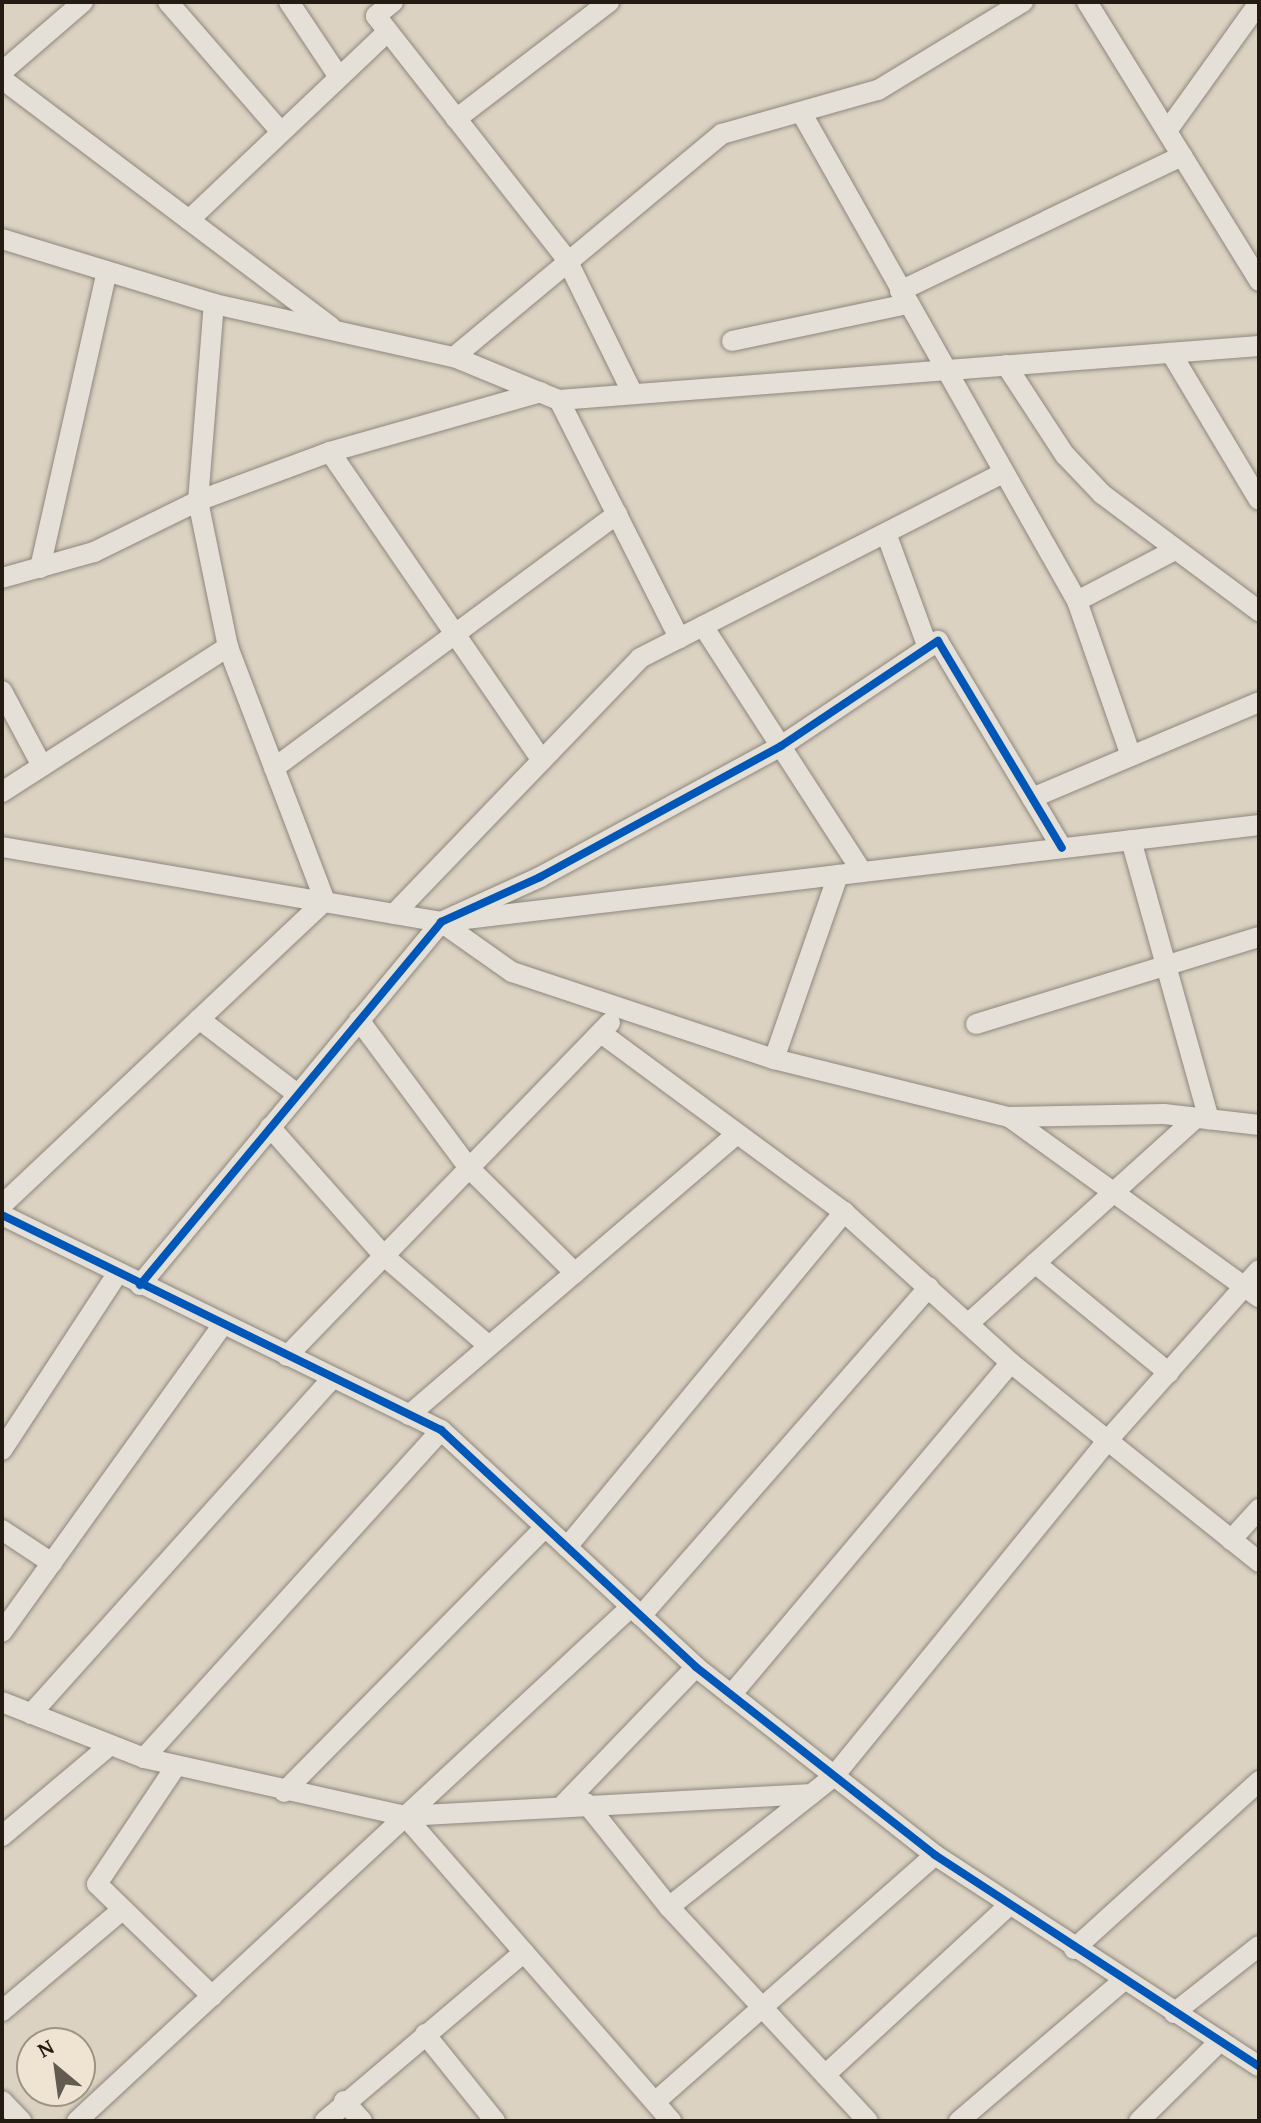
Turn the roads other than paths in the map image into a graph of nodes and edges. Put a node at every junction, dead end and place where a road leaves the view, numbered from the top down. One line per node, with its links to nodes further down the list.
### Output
1 (83, 2): 10 (street)
2 (168, 2): 16 (street)
3 (289, 2): 11 (street)
4 (393, 2): 9 (street)
5 (609, 2): 14 (street)
6 (1023, 2): 13 (street)
7 (1087, 2): 15 (street)
8 (1259, 3): 15 (street)
9 (388, 31): 11 (street); 14 (street)
10 (2, 72)
11 (339, 77): 16 (street)
12 (2, 79): 18 (street)
13 (801, 112): 20 (street); 23 (street)
14 (456, 119): 20 (street)
15 (1167, 131): 17 (street)
16 (281, 132): 18 (street)
17 (1182, 156): 22 (street); 23 (street)
18 (189, 220): 25 (street)
19 (2, 239): 21 (street)
20 (567, 260): 29 (street); 32 (street)
21 (106, 274): 24 (street); 41 (street)
22 (1259, 281)
23 (904, 298): 26 (street); 31 (street)
24 (214, 304): 25 (street); 37 (street)
25 (338, 332): 29 (street)
26 (732, 341)
27 (1259, 346): 28 (street)
28 (1171, 353): 30 (street); 36 (street)
29 (454, 357): 33 (street)
30 (1006, 365): 31 (street); 40 (street)
31 (944, 370): 32 (street); 35 (street)
32 (633, 394): 33 (street)
33 (550, 396): 34 (street); 38 (street)
34 (330, 452): 37 (street); 46 (street)
35 (1003, 473): 39 (street); 43 (street)
36 (1259, 500)
37 (198, 501): 41 (street); 48 (street)
38 (617, 514): 46 (street); 47 (street)
39 (886, 533): 45 (street); 49 (street)
40 (1173, 551): 43 (street); 44 (street)
41 (40, 568): 42 (street)
42 (2, 578)
43 (1077, 601): 53 (street)
44 (1259, 611)
45 (703, 626): 47 (street); 52 (street)
46 (455, 633): 54 (street); 56 (street)
47 (679, 638): 54 (street)
48 (228, 647): 55 (street); 56 (street)
49 (928, 648): 52 (street); 58 (street)
50 (2, 691): 55 (street)
51 (1259, 702): 53 (street)
52 (781, 746): 63 (street); 67 (street)
53 (1131, 756): 58 (street)
54 (542, 760): 66 (street)
55 (42, 766): 57 (street)
56 (274, 768): 65 (street)
57 (2, 792)
58 (1032, 798): 61 (street)
59 (1259, 825): 60 (street)
60 (1131, 840): 61 (street); 69 (street)
61 (1062, 848): 63 (street)
62 (5, 853): 65 (street)
63 (862, 872): 64 (street)
64 (838, 875): 67 (street); 75 (street)
65 (325, 901): 66 (street); 71 (street)
66 (394, 914): 67 (street)
67 (441, 922): 70 (street); 72 (street)
68 (1259, 937): 69 (street)
69 (1166, 965): 73 (street); 78 (street)
70 (624, 1009): 74 (street); 75 (street)
71 (199, 1019): 76 (street); 84 (street)
72 (359, 1020): 76 (street); 82 (street)
73 (976, 1024)
74 (601, 1033): 81 (street); 82 (street)
75 (774, 1059): 77 (street)
76 (297, 1094): 80 (street)
77 (1009, 1117): 78 (street); 83 (street)
78 (1203, 1118): 79 (street); 83 (street)
79 (1259, 1125)
80 (270, 1127): 87 (street); 91 (street)
81 (736, 1135): 85 (street); 89 (street)
82 (469, 1168): 87 (street); 89 (street)
83 (1112, 1194): 88 (street); 92 (street)
84 (2, 1205)
85 (844, 1212): 93 (street); 109 (street)
86 (2, 1215): 90 (street)
87 (384, 1256): 96 (street); 97 (street)
88 (1035, 1263): 94 (street); 99 (street)
89 (575, 1273): 96 (street)
90 (117, 1274): 91 (street); 104 (street)
91 (140, 1285): 95 (street)
92 (1255, 1285): 99 (street)
93 (929, 1287): 94 (street); 112 (street)
94 (969, 1323): 98 (street)
95 (223, 1325): 97 (street); 111 (street)
96 (489, 1346): 101 (street)
97 (287, 1356): 100 (street)
98 (1011, 1363): 103 (street); 115 (street)
99 (1169, 1373): 103 (street)
100 (332, 1378): 101 (street); 117 (street)
101 (409, 1415): 102 (street)
102 (441, 1430): 106 (street); 119 (street)
103 (1108, 1440): 108 (street); 121 (street)
104 (2, 1450)
105 (1259, 1509): 108 (street)
106 (545, 1527): 109 (street); 123 (street)
107 (2, 1530): 111 (street)
108 (1231, 1540): 110 (street)
109 (567, 1547): 112 (street)
110 (1259, 1562)
111 (52, 1563): 113 (street)
112 (636, 1611): 114 (street); 127 (street)
113 (2, 1632)
114 (696, 1667): 115 (street); 126 (street)
115 (731, 1695): 121 (street)
116 (2, 1702): 117 (street)
117 (31, 1714): 118 (street)
118 (109, 1746): 119 (street); 128 (street)
119 (144, 1758): 120 (street)
120 (176, 1766): 123 (street); 132 (street)
121 (834, 1776): 124 (street); 129 (street)
122 (1259, 1781): 134 (street)
123 (284, 1792): 127 (street)
124 (811, 1794): 125 (street); 131 (street)
125 (586, 1803): 126 (street); 131 (street)
126 (564, 1804): 127 (street)
127 (405, 1816): 135 (street); 137 (street)
128 (2, 1836)
129 (935, 1855): 130 (street); 138 (street)
130 (1009, 1905): 134 (street); 144 (street)
131 (669, 1907): 138 (street)
132 (123, 1909): 137 (street); 139 (street)
133 (1259, 1946): 140 (street)
134 (1074, 1949): 136 (street)
135 (524, 1952): 141 (street); 146 (street)
136 (1123, 1981): 140 (street); 155 (street)
137 (212, 1996): 150 (street)
138 (764, 2008): 144 (street); 146 (street)
139 (2, 2011)
140 (1174, 2013): 142 (street)
141 (425, 2034): 145 (street); 153 (street)
142 (1220, 2041): 143 (street); 156 (street)
143 (1259, 2066)
144 (825, 2075): 154 (street)
145 (344, 2101): 151 (street); 152 (street)
146 (655, 2102): 148 (street)
147 (3, 2105): 149 (street)
148 (669, 2120)
149 (21, 2121)
150 (77, 2121)
151 (325, 2121)
152 (362, 2121)
153 (495, 2121)
154 (868, 2121)
155 (959, 2121)
156 (1139, 2121)

